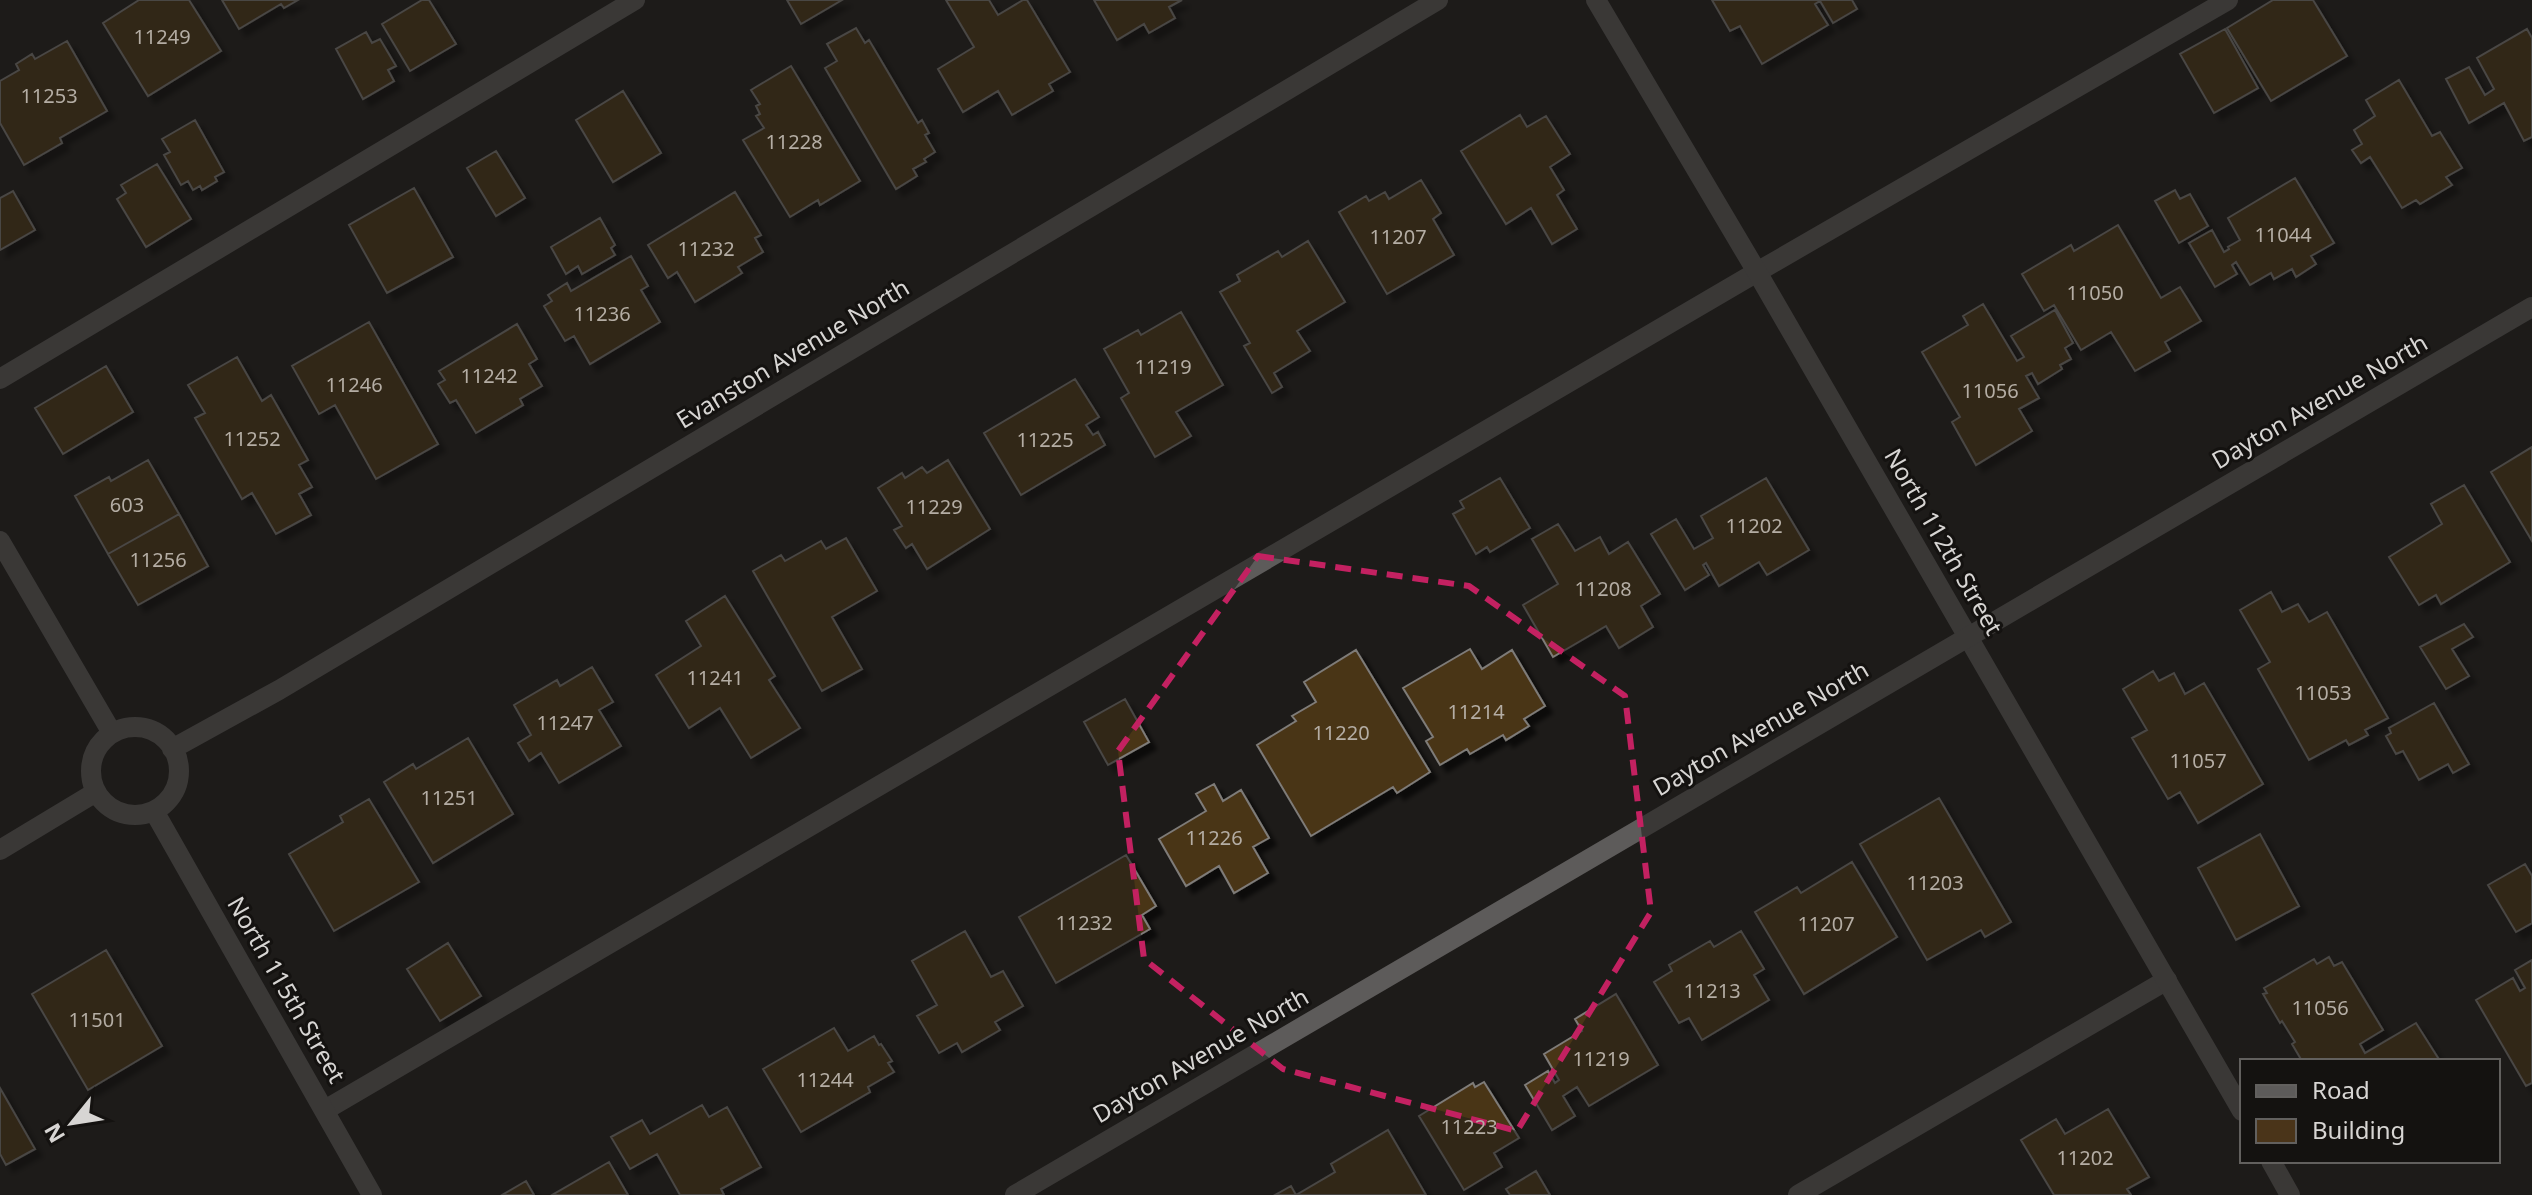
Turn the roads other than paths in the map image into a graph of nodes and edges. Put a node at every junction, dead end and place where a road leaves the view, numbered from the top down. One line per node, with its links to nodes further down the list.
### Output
1 (635, 0): 7 (street)
2 (1438, 0): 11 (street, Evanston Avenue North)
3 (1596, 0): 5 (street, North 112th Street)
4 (2228, 0): 5 (street)
5 (1757, 272): 9 (street, North 112th Street); 17 (street)
6 (2532, 307): 9 (street, Dayton Avenue North)
7 (0, 379)
8 (0, 541): 10 (street)
9 (1969, 638): 15 (street, North 112th Street); 20 (street, Dayton Avenue North)
10 (112, 733): 11 (street); 12 (street)
11 (172, 749): 13 (street)
12 (96, 792): 13 (street); 14 (street)
13 (154, 811): 17 (street, North 115th Street)
14 (0, 850)
15 (2167, 980): 16 (street, North 112th Street); 21 (street)
16 (2240, 1108)
17 (325, 1110): 19 (street, North 115th Street)
18 (2272, 1163): 22 (street)
19 (372, 1195)
20 (1015, 1195)
21 (1798, 1195)
22 (2290, 1195)

